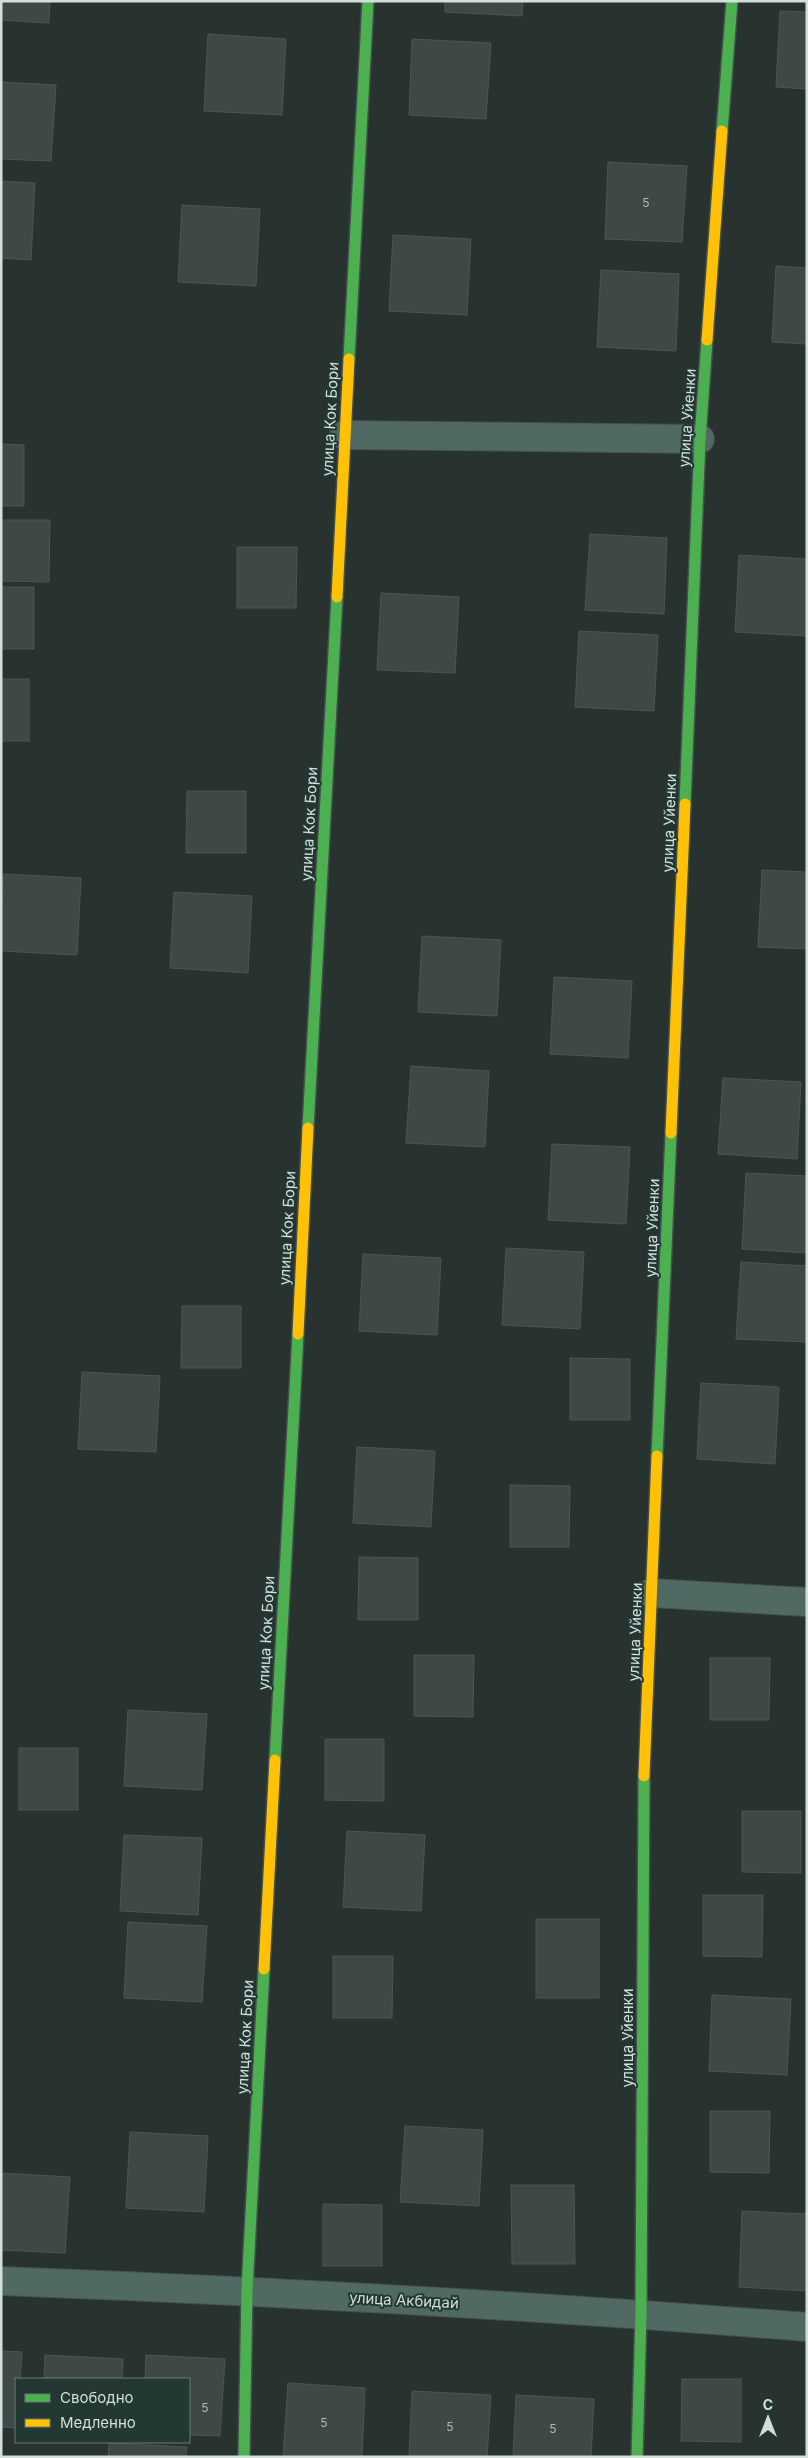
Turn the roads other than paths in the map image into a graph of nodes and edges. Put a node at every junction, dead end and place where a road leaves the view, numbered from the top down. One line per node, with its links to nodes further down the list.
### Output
1 (368, 1): 3 (street, улица Кок Бори)
2 (732, 1): 4 (street, улица Уйенки)
3 (344, 435): 4 (street); 8 (street, улица Кок Бори)
4 (700, 439): 5 (street, улица Уйенки)
5 (651, 1593): 6 (street); 9 (street, улица Уйенки)
6 (807, 1602)
7 (1, 2281): 8 (street, улица Акбидай)
8 (247, 2290): 9 (street, улица Акбидай); 11 (street, улица Кок Бори)
9 (640, 2314): 10 (street, улица Акбидай); 12 (street, улица Уйенки)
10 (807, 2327)
11 (244, 2457)
12 (637, 2457)

